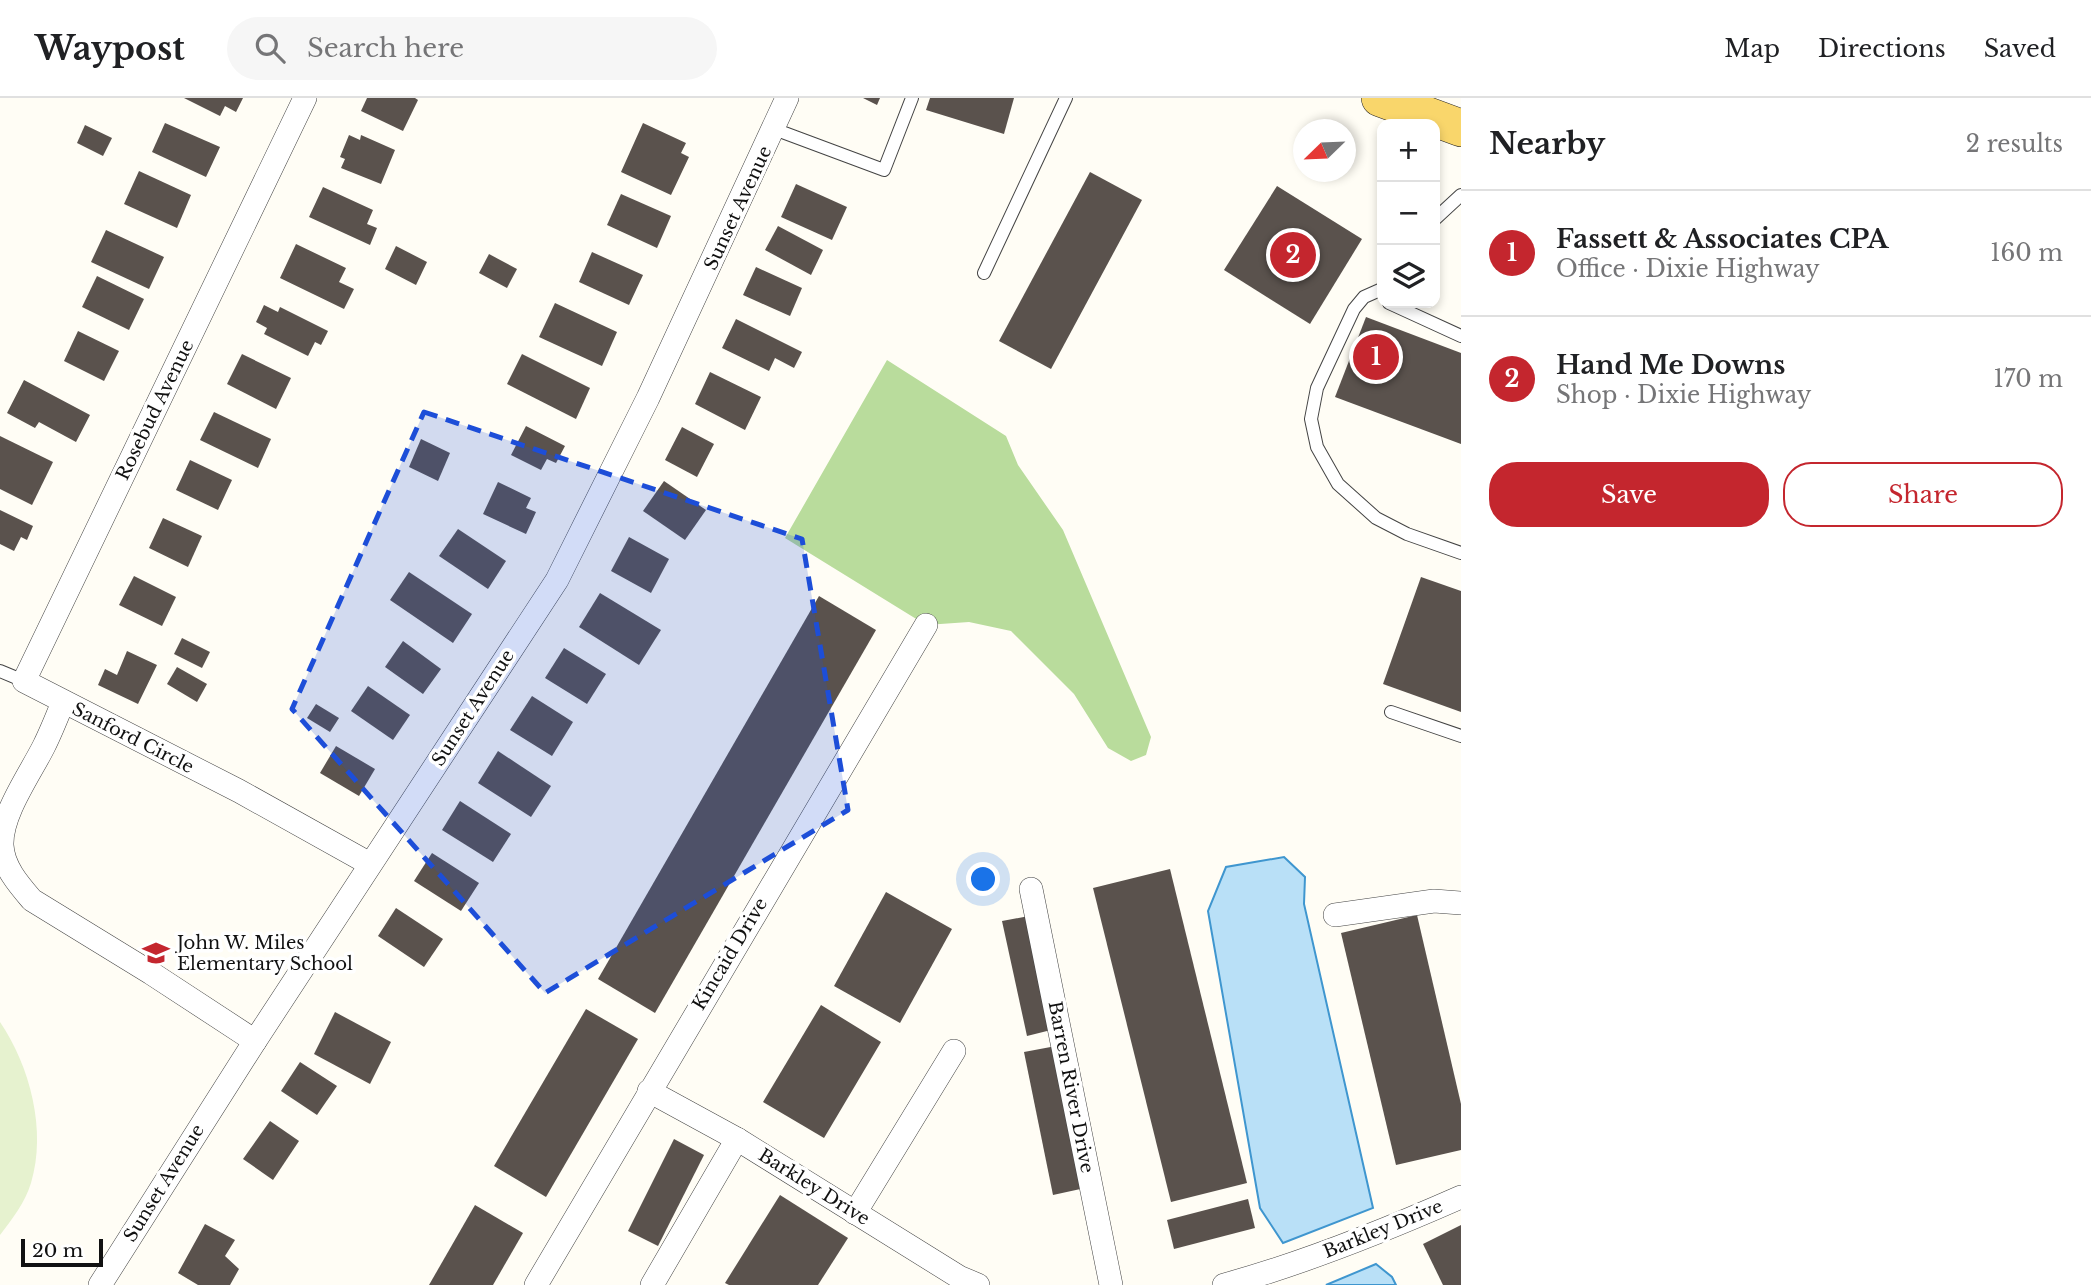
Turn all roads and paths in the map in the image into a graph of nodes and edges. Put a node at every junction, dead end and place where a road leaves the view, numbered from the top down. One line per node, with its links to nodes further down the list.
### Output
1 (305, 98): 19 (street, Rosebud Avenue)
2 (787, 98): 7 (street, Sunset Avenue)
3 (912, 98): 7 (lane)
4 (1066, 98): 12 (lane)
5 (1380, 98): 6 (main road)
6 (1461, 128)
7 (775, 129): 23 (street, Sunset Avenue)
8 (1461, 195): 9 (lane)
9 (1448, 207): 10 (lane); 11 (lane)
10 (1461, 212)
11 (1440, 214)
12 (984, 273)
13 (1377, 294): 16 (lane)
14 (1400, 308): 15 (lane)
15 (1461, 336)
16 (1461, 553)
17 (926, 625): 29 (street, Kincaid Drive)
18 (0, 671): 19 (lane)
19 (24, 681): 20 (street)
20 (63, 702): 23 (street, Sanford Circle); 27 (street, Sanford Circle)
21 (1391, 712): 22 (lane)
22 (1461, 736)
23 (370, 864): 27 (street, Sunset Avenue)
24 (1031, 889): 37 (street, Barren River Drive)
25 (1461, 903): 26 (street)
26 (1335, 915)
27 (255, 1041): 33 (street, Sunset Avenue)
28 (954, 1051): 32 (street)
29 (649, 1091): 30 (street, Barkley Drive); 34 (street, Kincaid Drive)
30 (737, 1139): 32 (street, Barkley Drive); 35 (street)
31 (1461, 1197): 38 (street, Barkley Drive)
32 (856, 1213): 36 (street, Barkley Drive)
33 (100, 1285)
34 (536, 1285)
35 (652, 1285)
36 (978, 1285)
37 (1111, 1285)
38 (1224, 1285)

